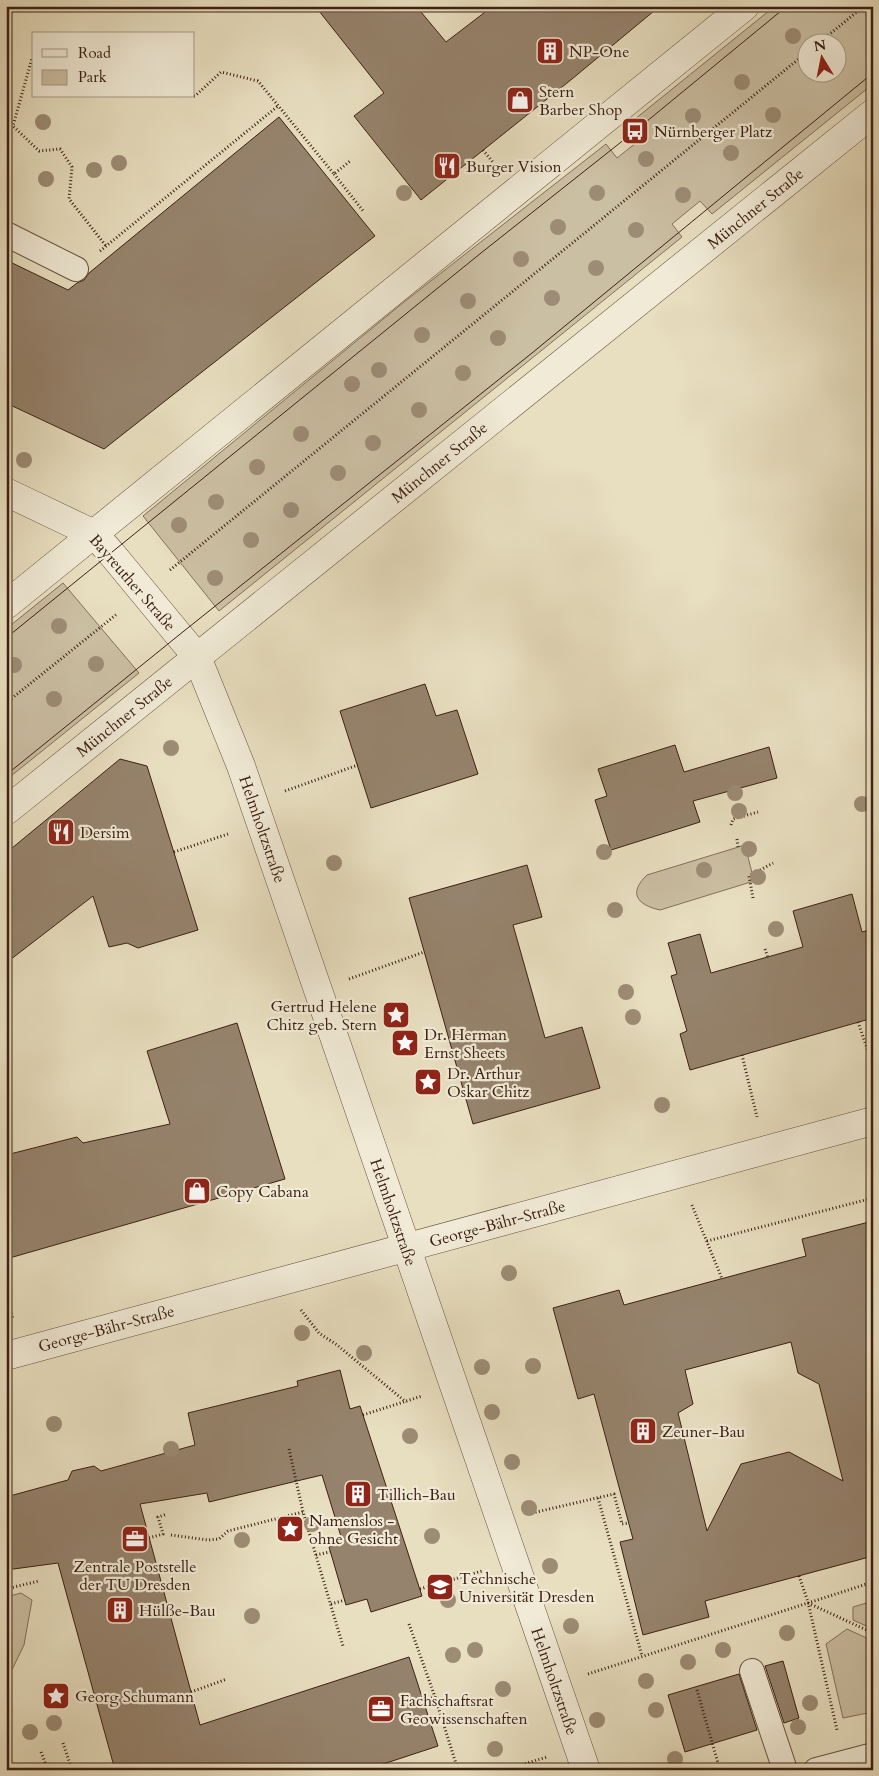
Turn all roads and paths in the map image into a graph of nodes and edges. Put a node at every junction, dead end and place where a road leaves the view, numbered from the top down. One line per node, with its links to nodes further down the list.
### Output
1 (745, 6): 16 (street)
2 (864, 6): 3 (path)
3 (832, 32)
4 (32, 58): 13 (path)
5 (796, 62): 17 (path)
6 (195, 96): 7 (path)
7 (278, 106): 10 (path); 13 (path)
8 (873, 113): 19 (street, Münchner Straße)
9 (350, 161): 10 (path)
10 (334, 174): 11 (path)
11 (364, 212)
12 (6, 234): 14 (lane)
13 (106, 246): 14 (path)
14 (85, 263)
15 (6, 492): 16 (street, Bayreuther Straße)
16 (94, 534): 17 (street, Bayreuther Straße); 18 (street)
17 (143, 592): 19 (street, Bayreuther Straße); 20 (path)
18 (6, 605)
19 (197, 657): 22 (street, Münchner Straße); 23 (street, Helmholtzstraße)
20 (6, 703)
21 (358, 766): 23 (path)
22 (6, 811)
23 (257, 812): 28 (path); 34 (street, Helmholtzstraße)
24 (758, 812): 25 (path)
25 (731, 825)
26 (737, 839): 27 (path)
27 (738, 847)
28 (174, 852)
29 (773, 864): 30 (path)
30 (753, 898)
31 (765, 949): 33 (path)
32 (424, 952): 34 (path)
33 (768, 958)
34 (318, 990): 43 (street, Helmholtzstraße)
35 (858, 1022): 37 (path)
36 (742, 1055): 39 (path)
37 (873, 1066)
38 (873, 1121): 39 (street, George-Bähr-Straße)
39 (766, 1150): 40 (street, George-Bähr-Straße)
40 (679, 1174): 42 (path); 43 (street, George-Bähr-Straße)
41 (873, 1198): 42 (path)
42 (707, 1241): 44 (path)
43 (406, 1247): 45 (street, George-Bähr-Straße); 47 (street, Helmholtzstraße)
44 (722, 1279)
45 (279, 1282): 46 (street, George-Bähr-Straße); 48 (path)
46 (6, 1356)
47 (454, 1387): 48 (path); 54 (street, Helmholtzstraße)
48 (406, 1402): 49 (path)
49 (363, 1415)
50 (289, 1450): 52 (path)
51 (598, 1498): 54 (path); 55 (path); 72 (path)
52 (303, 1512): 56 (path); 59 (path)
53 (167, 1514): 57 (path)
54 (500, 1520): 60 (street, Helmholtzstraße)
55 (629, 1523)
56 (171, 1535)
57 (149, 1538)
58 (330, 1552): 59 (path)
59 (316, 1555): 68 (path)
60 (514, 1562): 65 (path); 75 (street, Helmholtzstraße)
61 (799, 1576): 67 (path)
62 (39, 1582): 64 (path)
63 (873, 1582): 67 (path)
64 (6, 1589)
65 (420, 1589)
66 (345, 1600): 68 (path)
67 (808, 1602): 70 (path); 72 (path); 84 (path)
68 (330, 1604): 71 (path)
69 (409, 1624): 78 (path)
70 (873, 1633)
71 (343, 1646)
72 (642, 1656): 75 (path)
73 (752, 1671): 91 (lane)
74 (227, 1679): 77 (path)
75 (556, 1684): 89 (street, Helmholtzstraße)
76 (697, 1690): 90 (path)
77 (191, 1692)
78 (435, 1697): 79 (path); 87 (path)
79 (423, 1701)
80 (63, 1743): 86 (path)
81 (41, 1752): 85 (path)
82 (555, 1754): 88 (path)
83 (873, 1755): 84 (lane)
84 (844, 1762): 92 (lane)
85 (48, 1770)
86 (63, 1770)
87 (458, 1770)
88 (504, 1770)
89 (586, 1770)
90 (720, 1770)
91 (785, 1770)
92 (816, 1770)

